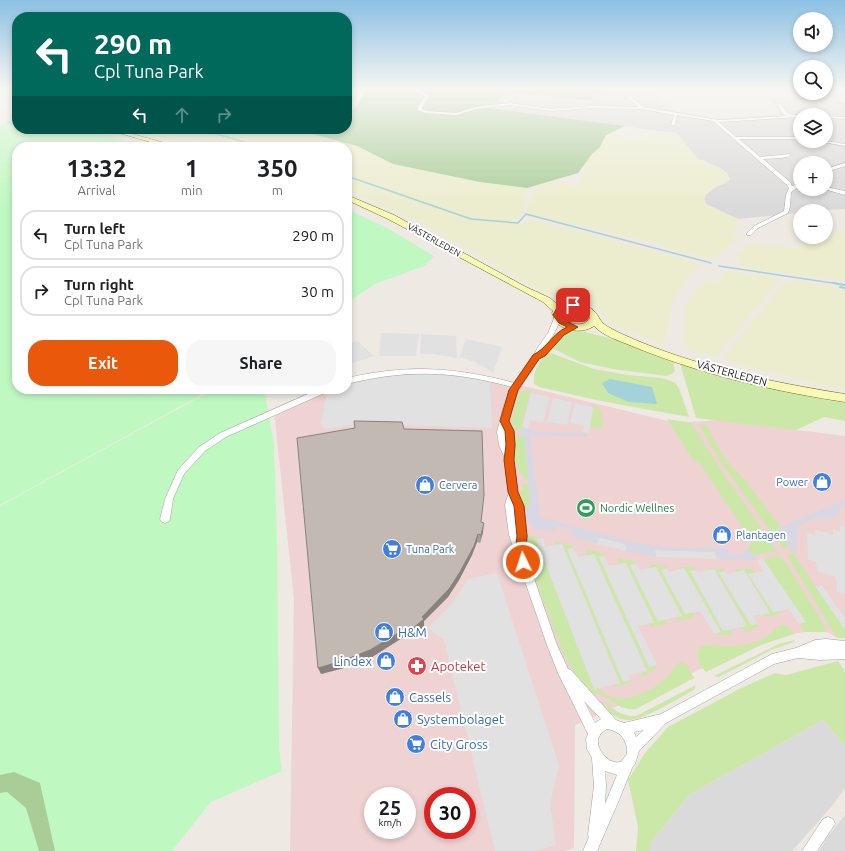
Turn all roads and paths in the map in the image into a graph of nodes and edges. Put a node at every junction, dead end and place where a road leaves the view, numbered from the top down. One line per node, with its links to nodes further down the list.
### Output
1 (723, 128): 3 (street)
2 (127, 134): 5 (main road)
3 (736, 138): 4 (street); 9 (street)
4 (793, 138)
5 (157, 142)
6 (833, 143): 7 (street)
7 (845, 145)
8 (788, 155): 9 (street)
9 (759, 158): 13 (street)
10 (845, 164): 11 (street)
11 (834, 167): 12 (street)
12 (845, 169)
13 (791, 188): 17 (street)
14 (833, 190): 15 (street)
15 (845, 193)
16 (352, 199): 18 (main road, VÄSTERLEDEN)
17 (749, 234)
18 (541, 297): 19 (main road, VÄSTERLEDEN); 20 (main road, VÄSTERLEDEN)
19 (570, 305): 20 (main road); 21 (main road, VÄSTERLEDEN)
20 (558, 314): 22 (main road, VÄSTERLEDEN); 24 (street)
21 (594, 319): 22 (main road); 23 (main road, VÄSTERLEDEN)
22 (577, 327): 23 (main road, VÄSTERLEDEN); 24 (street)
23 (621, 337): 28 (main road, VÄSTERLEDEN)
24 (536, 357): 26 (street)
25 (352, 380): 26 (street)
26 (516, 386): 33 (street)
27 (315, 394): 29 (street)
28 (845, 398)
29 (165, 519)
30 (845, 646): 31 (street)
31 (798, 653): 32 (street); 34 (street)
32 (845, 654)
33 (562, 669): 35 (street); 37 (street)
34 (663, 719): 36 (street); 38 (street)
35 (612, 723): 36 (street); 37 (street)
36 (624, 729): 38 (street)
37 (594, 733): 39 (street)
38 (633, 750): 40 (street)
39 (598, 758): 40 (street); 42 (street)
40 (627, 765): 42 (street)
41 (828, 824): 43 (street)
42 (592, 846)
43 (809, 851)

